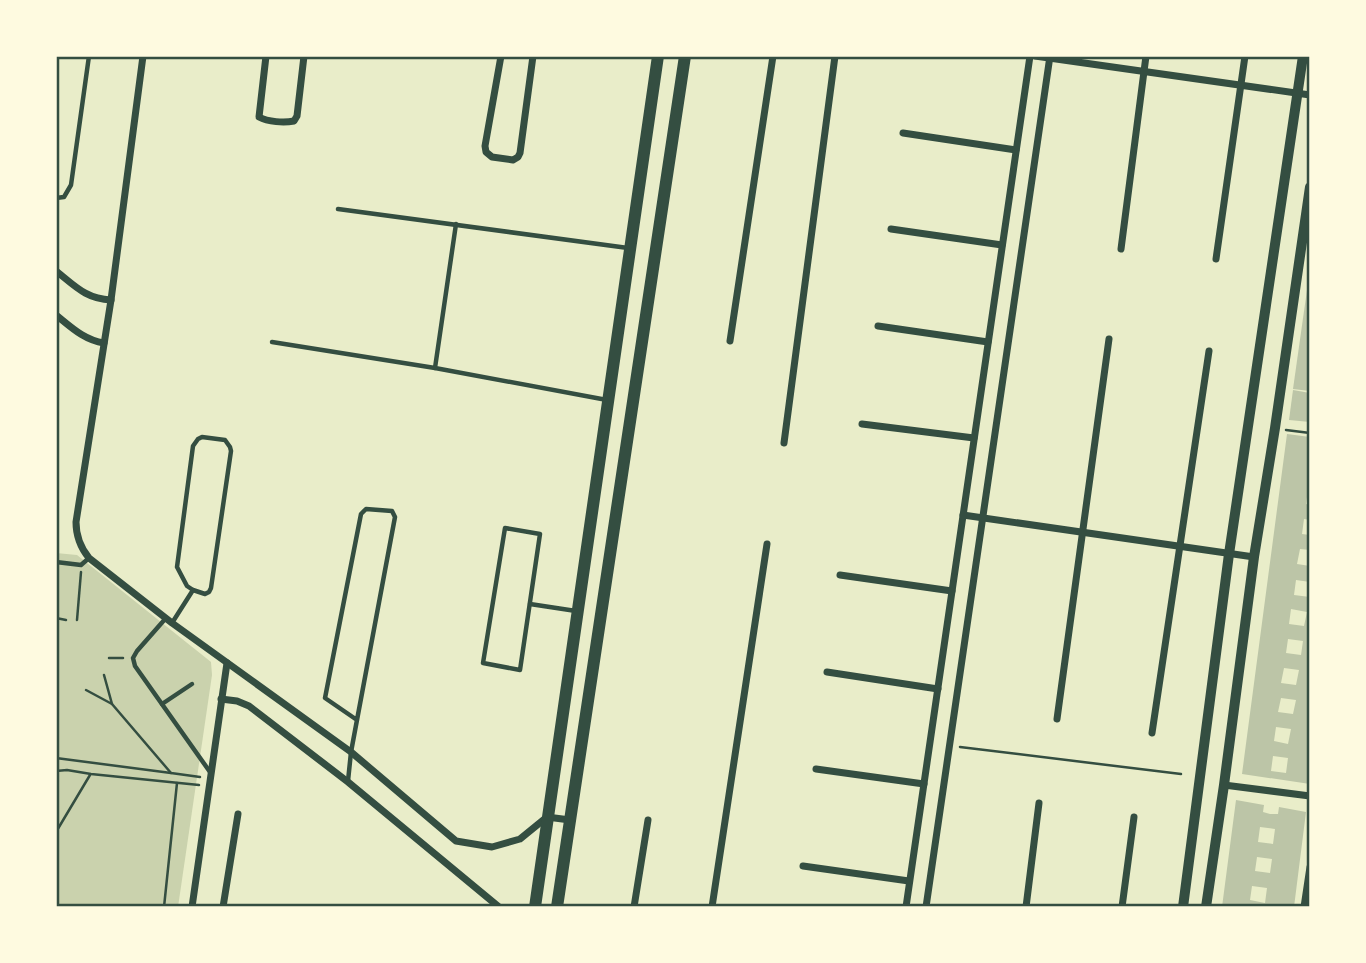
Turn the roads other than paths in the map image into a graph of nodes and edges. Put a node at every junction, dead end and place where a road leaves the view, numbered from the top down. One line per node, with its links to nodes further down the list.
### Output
1 (89, 56): 24 (lane)
2 (143, 56): 33 (street)
3 (266, 56): 4 (street)
4 (304, 56)
5 (501, 56): 6 (street)
6 (533, 56)
7 (658, 56): 29 (main road)
8 (685, 56): 82 (main road)
9 (773, 56): 37 (street)
10 (835, 56): 46 (street)
11 (1030, 56): 22 (street)
12 (1035, 56): 16 (street)
13 (1146, 56): 17 (street)
14 (1245, 56): 18 (street)
15 (1303, 56): 19 (street)
16 (1050, 57): 17 (street); 48 (street)
17 (1144, 71): 18 (street); 30 (street)
18 (1241, 85): 19 (street); 31 (street)
19 (1297, 93): 20 (street); 52 (street)
20 (1310, 95)
21 (903, 133): 22 (street)
22 (1016, 150): 28 (street)
23 (1310, 187): 53 (street)
24 (56, 198)
25 (338, 209): 26 (lane)
26 (456, 224): 29 (lane); 42 (lane)
27 (891, 229): 28 (street)
28 (1002, 245): 39 (street)
29 (629, 248): 43 (main road)
30 (1121, 249)
31 (1216, 259)
32 (56, 271): 33 (street)
33 (111, 300): 40 (street)
34 (56, 315): 40 (street)
35 (878, 326): 39 (street)
36 (1109, 339): 49 (street)
37 (730, 341)
38 (272, 342): 42 (lane)
39 (988, 342): 45 (street)
40 (104, 343): 54 (street)
41 (1209, 351): 51 (street)
42 (435, 368): 43 (lane)
43 (607, 400): 60 (main road)
44 (862, 424): 45 (street)
45 (974, 438): 47 (street)
46 (784, 443)
47 (963, 515): 48 (street); 58 (street)
48 (983, 518): 49 (street); 96 (street)
49 (1083, 532): 51 (street); 68 (street)
50 (766, 544): 94 (street)
51 (1180, 547): 52 (street); 70 (street)
52 (1229, 554): 53 (street); 99 (street)
53 (1254, 557): 76 (street)
54 (89, 558): 55 (lane); 61 (street)
55 (56, 562)
56 (840, 575): 58 (street)
57 (193, 590): 57 (lane); 61 (lane)
58 (952, 591): 65 (street)
59 (530, 604): 59 (lane); 60 (lane)
60 (577, 611): 80 (main road)
61 (169, 620): 62 (street); 67 (lane)
62 (227, 663): 66 (street); 71 (street)
63 (827, 672): 65 (street)
64 (192, 684): 67 (lane)
65 (938, 689): 75 (street)
66 (221, 699): 73 (street); 74 (street)
67 (162, 704): 73 (lane)
68 (1057, 719)
69 (357, 720): 69 (lane); 71 (lane)
70 (1152, 733)
71 (351, 752): 74 (lane); 80 (street)
72 (816, 769): 75 (street)
73 (210, 779): 88 (street)
74 (348, 782): 87 (street)
75 (924, 784): 86 (street)
76 (1224, 785): 77 (street); 100 (street)
77 (1310, 796)
78 (1039, 803): 97 (street)
79 (238, 814): 89 (street)
80 (547, 817): 82 (street); 91 (main road)
81 (1134, 817): 98 (street)
82 (570, 820): 92 (main road)
83 (648, 820): 93 (street)
84 (803, 866): 86 (street)
85 (1310, 867): 101 (street)
86 (909, 881): 95 (street)
87 (489, 903): 90 (street)
88 (192, 907)
89 (223, 907)
90 (499, 907)
91 (534, 907)
92 (557, 907)
93 (634, 907)
94 (712, 907)
95 (906, 907)
96 (926, 907)
97 (1026, 907)
98 (1122, 907)
99 (1183, 907)
100 (1206, 907)
101 (1304, 907)

